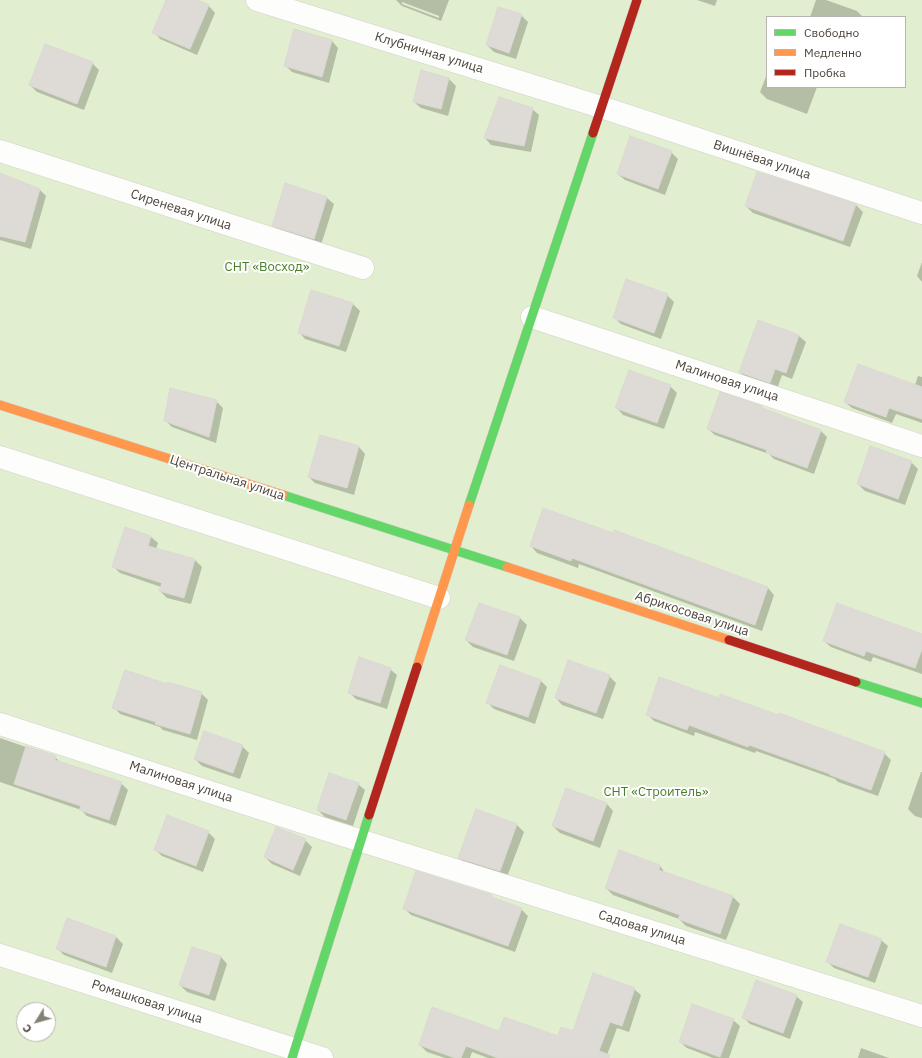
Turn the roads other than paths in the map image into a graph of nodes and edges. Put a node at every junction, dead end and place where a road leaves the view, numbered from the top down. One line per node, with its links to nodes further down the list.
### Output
1 (258, 0): 3 (street, Клубничная улица)
2 (637, 0): 3 (street)
3 (601, 107): 5 (street, Вишнёвая улица); 7 (street)
4 (0, 151): 6 (street, Сиреневая улица)
5 (922, 213)
6 (363, 268)
7 (532, 317): 9 (street, Малиновая улица); 11 (street)
8 (0, 405): 11 (street, Центральная улица)
9 (922, 446)
10 (0, 457): 12 (street)
11 (454, 550): 12 (street); 13 (street, Абрикосовая улица)
12 (439, 598): 15 (street)
13 (922, 703)
14 (0, 724): 15 (street, Малиновая улица)
15 (361, 841): 17 (street, Садовая улица); 18 (street)
16 (0, 955): 18 (street, Ромашковая улица)
17 (922, 1016)
18 (293, 1054): 19 (street, Ромашковая улица)
19 (322, 1058)

